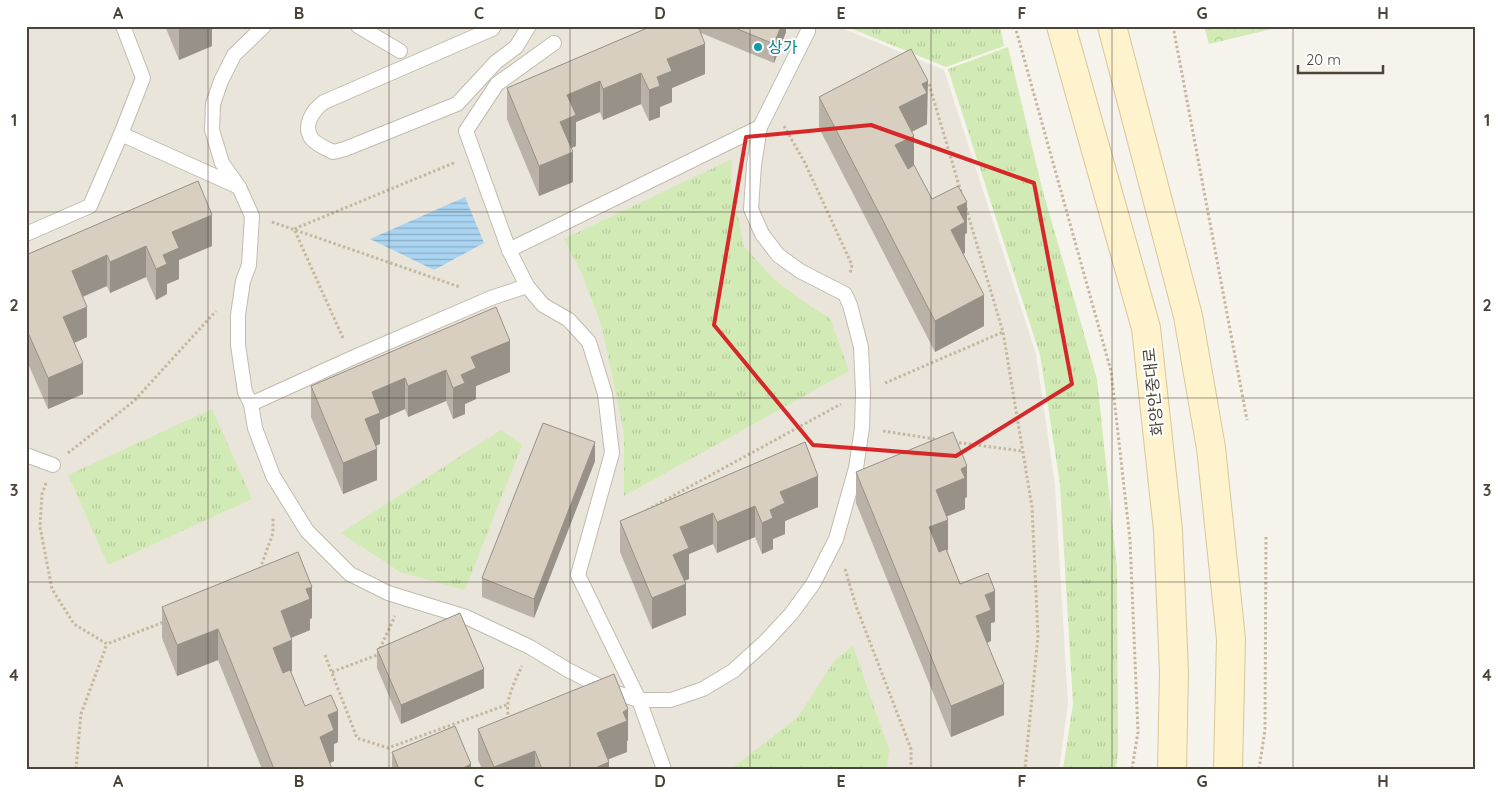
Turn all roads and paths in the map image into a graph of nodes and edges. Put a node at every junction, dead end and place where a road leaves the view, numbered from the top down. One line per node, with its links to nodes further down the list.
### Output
1 (123, 26): 17 (lane)
2 (264, 26): 19 (lane)
3 (358, 26): 12 (lane)
4 (494, 26): 13 (lane)
5 (529, 26): 13 (lane)
6 (1015, 26): 55 (path)
7 (1061, 26): 56 (main road, 화양안중대로)
8 (1112, 26): 57 (main road)
9 (1173, 26): 32 (path)
10 (808, 31): 16 (lane)
11 (554, 43): 14 (lane)
12 (400, 50)
13 (496, 62): 14 (lane)
14 (504, 78): 18 (lane)
15 (929, 84): 28 (path)
16 (760, 127): 23 (lane); 26 (path); 26 (lane)
17 (121, 134): 19 (lane); 22 (lane)
18 (475, 154): 21 (path); 23 (lane)
19 (239, 187): 20 (lane)
20 (252, 216): 21 (path); 24 (lane)
21 (294, 229): 27 (path); 29 (path)
22 (26, 234)
23 (509, 250): 25 (lane)
24 (243, 280): 31 (lane); 36 (path)
25 (527, 286): 27 (lane); 48 (lane)
26 (845, 294): 30 (lane)
27 (491, 298): 29 (lane)
28 (1003, 332): 30 (path); 34 (path)
29 (352, 358): 31 (lane)
30 (863, 392): 33 (lane); 38 (path)
31 (251, 404): 37 (lane)
32 (1247, 420)
33 (862, 428): 34 (path); 40 (lane)
34 (1022, 451): 54 (path)
35 (26, 455): 36 (lane)
36 (53, 465): 44 (path)
37 (274, 476): 41 (path); 42 (lane)
38 (639, 514)
39 (1266, 535): 58 (path)
40 (836, 539): 48 (lane); 53 (path)
41 (259, 572)
42 (403, 598): 45 (lane); 47 (path)
43 (169, 620): 44 (path)
44 (107, 644): 51 (path)
45 (530, 647): 48 (lane); 49 (path)
46 (325, 655): 47 (path)
47 (332, 672): 49 (path)
48 (640, 700): 52 (lane)
49 (509, 704): 50 (path)
50 (512, 722)
51 (76, 769)
52 (664, 769)
53 (911, 769)
54 (1025, 769)
55 (1132, 769)
56 (1172, 769)
57 (1228, 769)
58 (1259, 769)

